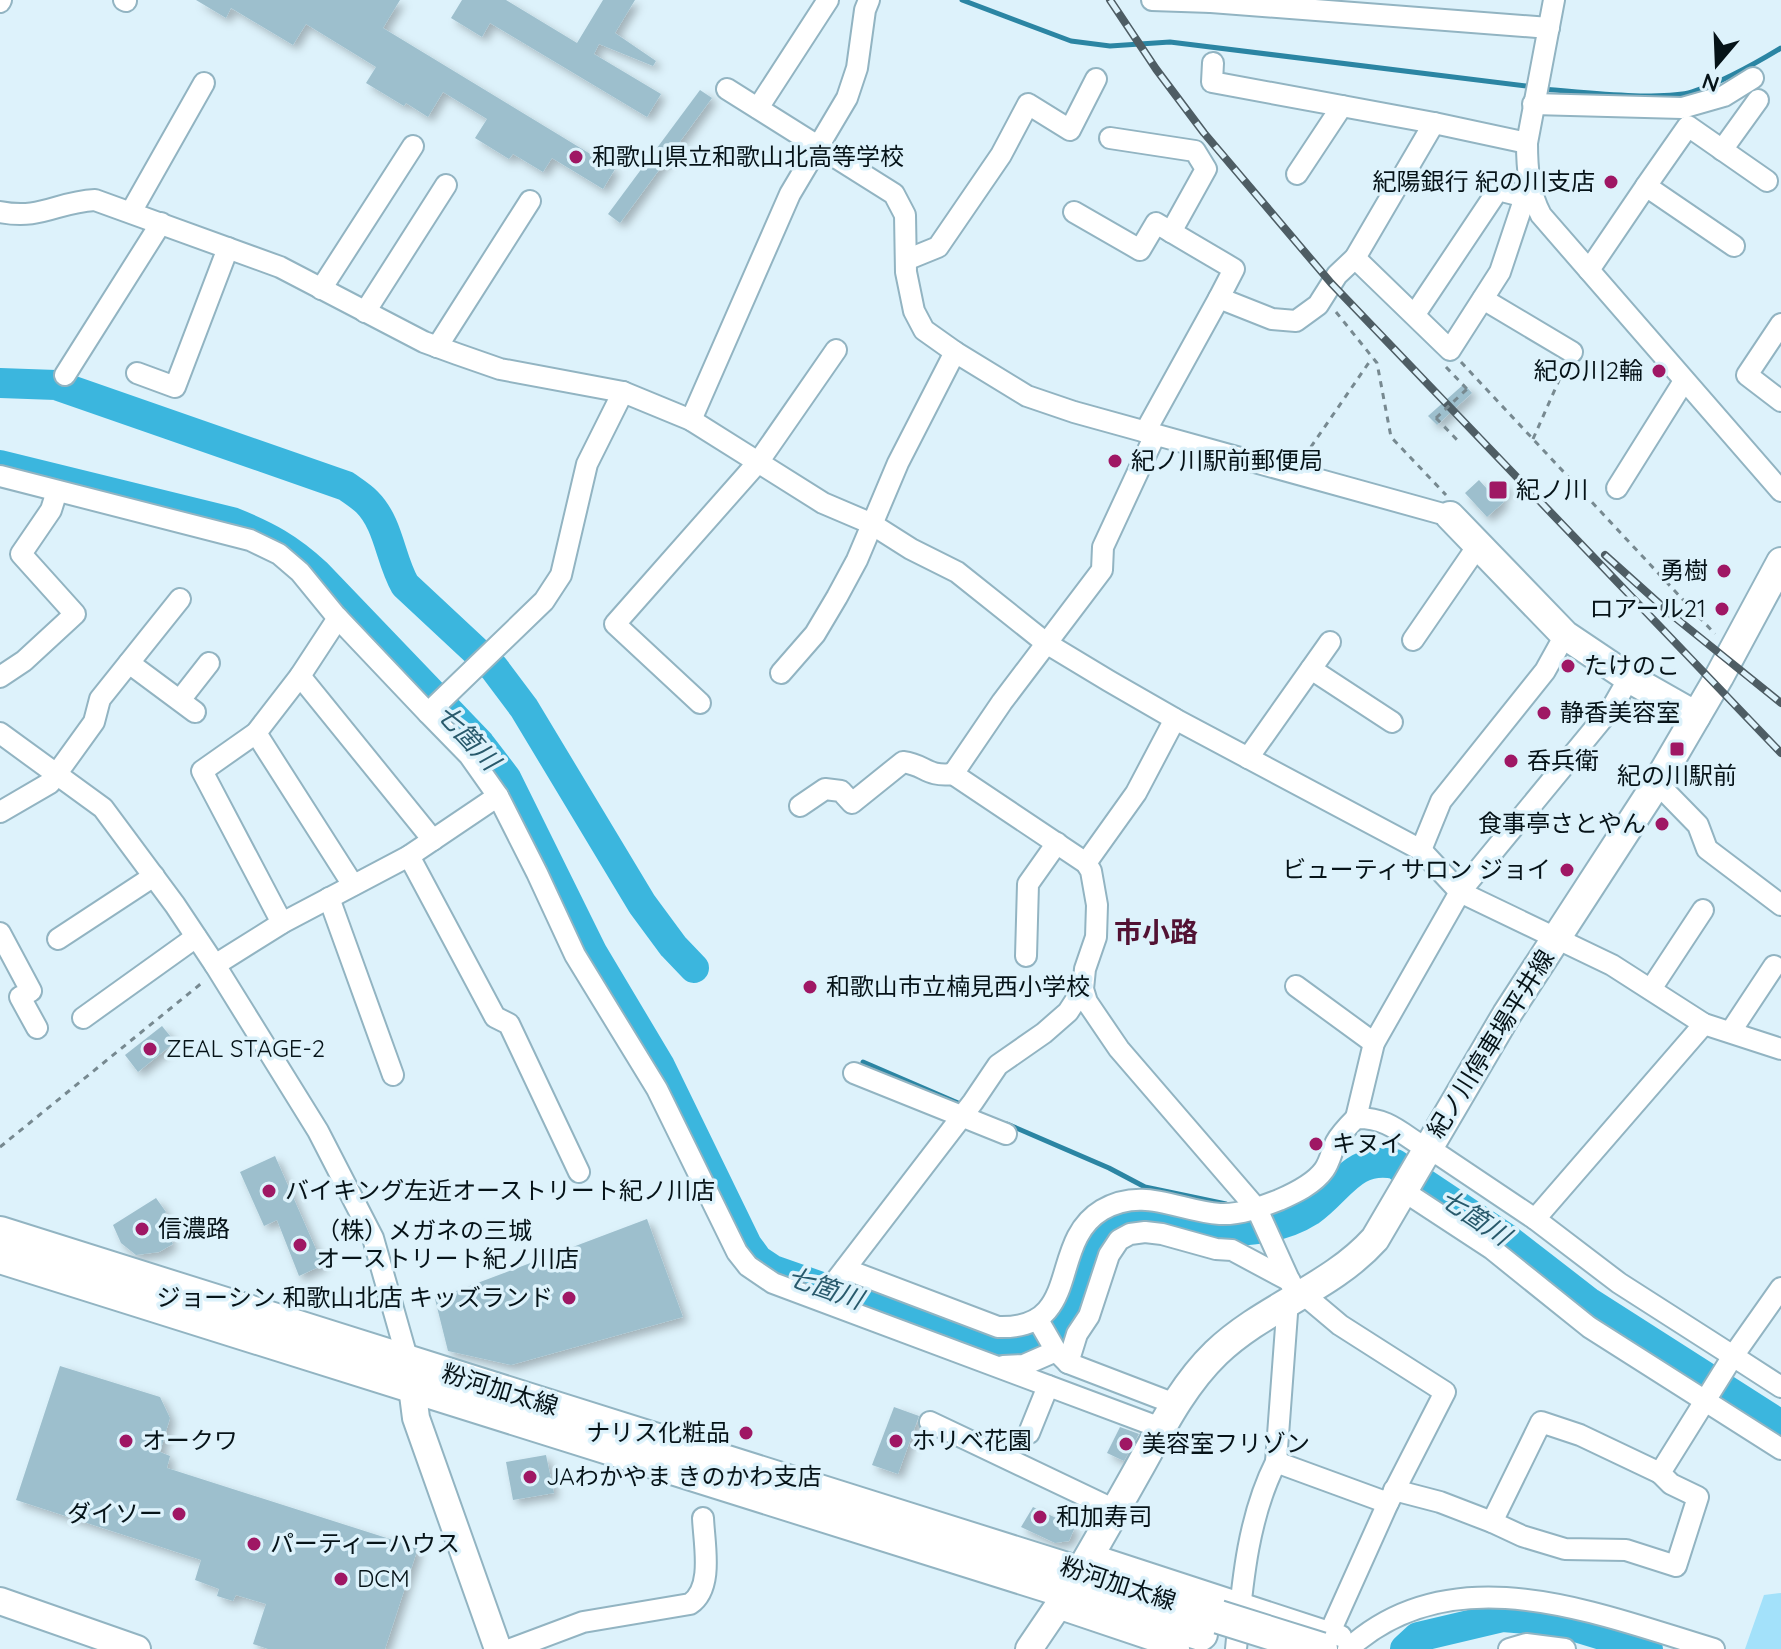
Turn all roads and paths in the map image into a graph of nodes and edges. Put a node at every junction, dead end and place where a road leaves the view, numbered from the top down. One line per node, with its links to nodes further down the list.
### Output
1 (828, 0): 15 (street)
2 (1152, 0): 4 (street)
3 (1554, 0): 6 (street)
4 (1211, 1): 6 (street)
5 (864, 3): 19 (street)
6 (1549, 28): 12 (street)
7 (1213, 63): 14 (street)
8 (1753, 78): 12 (street)
9 (1096, 79): 36 (street)
10 (204, 83): 29 (street)
11 (727, 89): 15 (street)
12 (1535, 94): 18 (street)
13 (1758, 100): 21 (street)
14 (1342, 106): 16 (street); 22 (street)
15 (758, 108): 19 (street)
16 (1434, 123): 18 (street); 35 (street)
17 (1110, 138): 32 (street)
18 (1527, 143): 26 (street)
19 (820, 145): 36 (street); 56 (street)
20 (413, 146): 38 (street)
21 (1722, 150): 23 (street); 25 (street)
22 (1297, 174)
23 (1767, 181)
24 (446, 185): 42 (street)
25 (1646, 186): 33 (street); 37 (street)
26 (1529, 198): 37 (street); 41 (street); 43 (street)
27 (530, 201): 45 (street)
28 (0, 212): 29 (street)
29 (131, 212): 31 (street)
30 (1074, 212): 32 (street)
31 (161, 223): 34 (street); 52 (street)
32 (1171, 232): 40 (street)
33 (1734, 246)
34 (228, 248): 38 (street); 51 (street)
35 (1355, 258): 39 (street); 43 (street)
36 (906, 260): 47 (street)
37 (1589, 270): 53 (street)
38 (321, 289): 42 (street)
39 (1324, 296): 40 (street); 50 (path)
40 (1219, 298): 57 (street)
41 (1483, 299): 48 (street); 49 (street)
42 (365, 312): 45 (street)
43 (1415, 314): 49 (street)
44 (1780, 327): 55 (street)
45 (437, 347): 54 (street)
46 (836, 350): 60 (street)
47 (955, 352): 57 (street); 67 (street)
48 (1572, 352): 58 (path)
49 (1447, 357): 58 (path); 59 (path, bridge)
50 (1372, 358): 61 (path); 66 (path)
51 (137, 373)
52 (65, 375)
53 (1684, 381): 63 (street); 65 (street)
54 (623, 392): 56 (street); 85 (street)
55 (1781, 401)
56 (691, 420): 60 (street)
57 (1150, 434): 61 (street); 75 (street)
58 (1533, 439): 76 (path)
59 (1460, 443)
60 (759, 461): 67 (street); 84 (street)
61 (1293, 472): 66 (street)
62 (0, 476): 64 (street)
63 (1617, 488)
64 (57, 491): 71 (street); 82 (street)
65 (1781, 491)
66 (1450, 516): 68 (main road)
67 (870, 523): 75 (street); 80 (street)
68 (1479, 544): 72 (main road); 73 (street)
69 (1781, 562): 76 (main road, 紀ノ川停車場平井線)
70 (180, 599): 77 (street)
71 (338, 618): 81 (street); 85 (street)
72 (1565, 635): 83 (main road); 100 (street)
73 (1413, 640)
74 (1330, 642): 79 (street)
75 (1046, 643): 87 (street); 93 (street)
76 (1732, 652): 86 (main road, 紀ノ川停車場平井線)
77 (129, 663): 78 (street); 92 (street)
78 (209, 663)
79 (1311, 669): 88 (street); 91 (street)
80 (781, 673)
81 (300, 676): 90 (street); 98 (street)
82 (0, 677)
83 (1629, 678): 86 (main road); 105 (street)
84 (700, 703)
85 (435, 706): 95 (street)
86 (1696, 716): 94 (main road, 紀ノ川停車場平井線)
87 (1175, 719): 91 (street); 102 (street)
88 (1392, 722)
89 (0, 733): 92 (street)
90 (256, 733): 104 (street); 109 (street)
91 (1248, 758): 100 (street)
92 (56, 774): 97 (street); 103 (street)
93 (953, 774): 96 (street); 99 (street)
94 (1657, 783): 107 (street); 112 (main road, 紀ノ川停車場平井線)
95 (498, 796): 98 (street); 139 (street)
96 (800, 806)
97 (0, 812)
98 (433, 840): 101 (street)
99 (1057, 843): 102 (street); 114 (street)
100 (1421, 850): 105 (street)
101 (409, 856): 104 (street); 133 (street)
102 (1086, 863): 118 (street)
103 (154, 876): 111 (street); 113 (street)
104 (353, 885): 106 (street)
105 (1460, 892): 112 (street); 124 (street)
106 (329, 898): 109 (street); 127 (street)
107 (1781, 905)
108 (1703, 910): 119 (street)
109 (282, 923): 116 (street)
110 (0, 933): 122 (street)
111 (196, 937): 116 (street); 120 (street)
112 (1556, 938): 119 (street); 132 (main road, 紀ノ川停車場平井線)
113 (58, 939)
114 (1026, 956)
115 (1774, 966): 123 (street)
116 (218, 970): 131 (path); 146 (street)
117 (1296, 986): 124 (street)
118 (1083, 989): 128 (street); 135 (street)
119 (1651, 989): 121 (street)
120 (83, 1018)
121 (1704, 1024): 123 (street); 136 (street)
122 (37, 1028)
123 (1731, 1031): 125 (street)
124 (1374, 1043): 129 (street)
125 (1781, 1049)
126 (854, 1073): 128 (street)
127 (393, 1075)
128 (967, 1111): 130 (street); 139 (street)
129 (1356, 1118): 132 (street); 135 (street)
130 (1006, 1134)
131 (0, 1147)
132 (1422, 1154): 134 (main road, 紀ノ川停車場平井線); 136 (street)
133 (579, 1172)
134 (1404, 1187): 141 (main road, 紀ノ川停車場平井線); 149 (street)
135 (1258, 1211): 141 (street); 142 (street)
136 (1535, 1219): 144 (street)
137 (0, 1233): 146 (main road, 粉河加太線)
138 (0, 1257): 146 (main road, 粉河加太線)
139 (832, 1286): 142 (street); 145 (street)
140 (1781, 1288): 144 (street)
141 (1294, 1292): 143 (street); 150 (main road, 紀ノ川停車場平井線); 155 (street); 157 (street)
142 (1040, 1322): 143 (street)
143 (1059, 1353): 145 (street); 150 (street)
144 (1730, 1360): 148 (street); 149 (street)
145 (992, 1365): 147 (street)
146 (411, 1373): 161 (main road, 粉河加太線); 167 (street)
147 (1048, 1386): 152 (street); 153 (street)
148 (1781, 1387)
149 (1709, 1397): 154 (street); 156 (street)
150 (1175, 1404): 152 (main road, 紀ノ川停車場平井線)
151 (930, 1422): 158 (street)
152 (1161, 1428): 158 (main road, 紀ノ川停車場平井線)
153 (1029, 1433)
154 (1781, 1449)
155 (1276, 1462): 157 (street); 163 (street)
156 (1660, 1473): 160 (street); 160 (street)
157 (1391, 1496): 160 (street); 164 (street)
158 (1115, 1510): 161 (main road, 紀ノ川停車場平井線)
159 (703, 1518): 168 (street)
160 (1492, 1522)
161 (1074, 1582): 163 (main road, 粉河加太線); 169 (street); 170 (street)
162 (0, 1601): 166 (street)
163 (1227, 1626): 164 (main road, 粉河加太線, bridge); 171 (main road, 粉河加太線)
164 (1325, 1640): 165 (street)
165 (1352, 1645): 174 (street)
166 (137, 1649)
167 (498, 1649)
168 (511, 1649)
169 (1029, 1649)
170 (1179, 1649)
171 (1250, 1649)
172 (1509, 1649): 173 (street)
173 (1565, 1649)
174 (1714, 1649)

